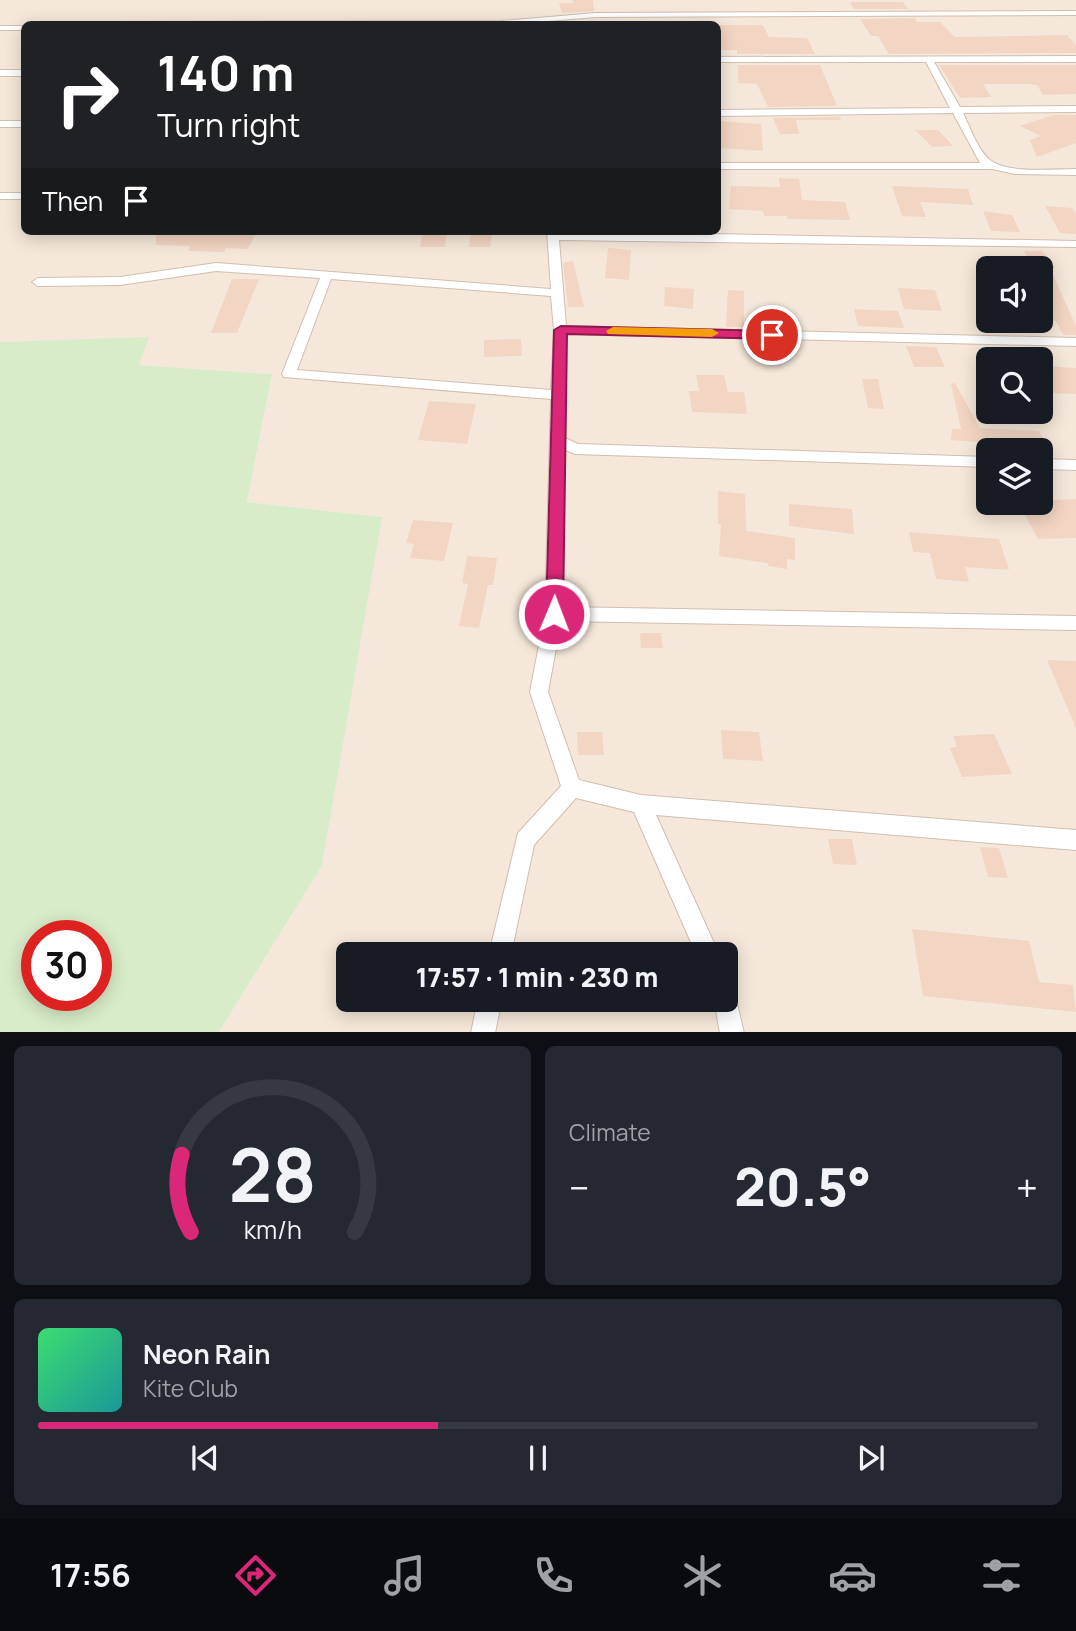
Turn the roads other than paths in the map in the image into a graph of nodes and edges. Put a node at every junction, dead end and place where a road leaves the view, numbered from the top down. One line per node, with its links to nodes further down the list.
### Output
1 (1076, 13): 2 (street)
2 (525, 21)
3 (0, 28): 4 (street)
4 (21, 28)
5 (721, 59): 7 (street)
6 (1076, 59): 7 (street)
7 (929, 60): 10 (street)
8 (0, 74): 9 (street)
9 (21, 74)
10 (957, 109): 11 (street); 12 (street); 16 (street)
11 (1076, 109)
12 (721, 113)
13 (0, 124): 14 (street)
14 (21, 124)
15 (721, 166): 16 (street)
16 (991, 166): 17 (street)
17 (1076, 172)
18 (0, 195): 19 (street)
19 (21, 196)
20 (553, 235): 25 (street)
21 (605, 235): 22 (street)
22 (1076, 244)
23 (327, 275): 24 (street); 25 (street); 28 (street)
24 (38, 282)
25 (558, 293): 26 (street)
26 (561, 330): 27 (street); 28 (street)
27 (1076, 342)
28 (558, 394): 29 (street)
29 (556, 439): 30 (street); 33 (street)
30 (976, 462)
31 (1053, 464): 32 (street)
32 (1076, 465)
33 (554, 614): 34 (street); 35 (street)
34 (1076, 623)
35 (572, 788): 36 (street); 38 (street)
36 (640, 804): 37 (street); 39 (street)
37 (1076, 840)
38 (503, 942)
39 (703, 942)
40 (487, 1012): 42 (street)
41 (728, 1012): 43 (street)
42 (483, 1032)
43 (732, 1032)

